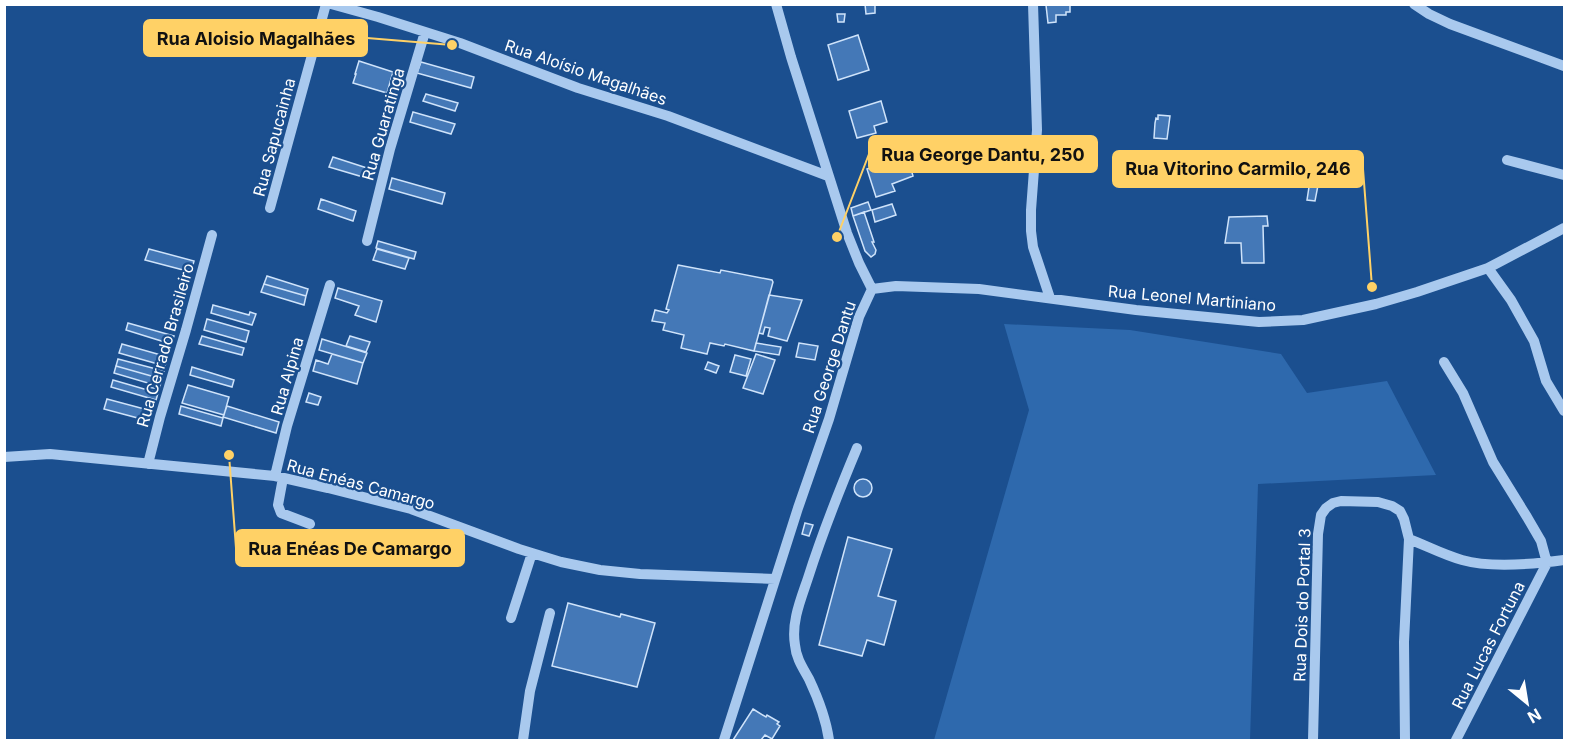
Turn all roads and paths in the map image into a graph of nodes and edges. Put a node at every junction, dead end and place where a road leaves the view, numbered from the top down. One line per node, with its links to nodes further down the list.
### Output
1 (326, 4): 11 (street, Rua Sapucainha)
2 (331, 4): 6 (street, Rua Aloísio Magalhães)
3 (776, 4): 10 (street, Rua George Dantu)
4 (1033, 4): 18 (street)
5 (1414, 4): 7 (street)
6 (425, 32): 10 (street, Rua Aloísio Magalhães); 14 (street, Rua Guaratinga)
7 (1564, 66)
8 (1507, 160): 9 (street)
9 (1564, 175)
10 (828, 176): 17 (street, Rua George Dantu)
11 (270, 208)
12 (1564, 228): 15 (street, Rua Leonel Martiniano)
13 (212, 235): 23 (street, Rua Cerrado Brasileiro)
14 (367, 241)
15 (1488, 268): 18 (street, Rua Leonel Martiniano); 20 (street)
16 (330, 285): 24 (street, Rua Alpina)
17 (872, 289): 18 (street, Rua Leonel Martiniano); 30 (street, Rua George Dantu)
18 (1050, 298)
19 (1444, 362): 29 (street)
20 (1564, 411)
21 (857, 448): 35 (street)
22 (4, 457): 23 (street, Rua Enéas Camargo)
23 (148, 464): 24 (street, Rua Enéas Camargo)
24 (279, 477): 25 (street, Rua Alpina); 27 (street, Rua Enéas Camargo)
25 (310, 524)
26 (1409, 539): 29 (street); 36 (street, Rua Dois do Portal 3); 37 (street)
27 (532, 553): 30 (street, Rua Enéas Camargo); 32 (street)
28 (1564, 560): 29 (street)
29 (1547, 563): 38 (street, Rua Lucas Fortuna)
30 (776, 579): 34 (street, Rua George Dantu)
31 (550, 613): 33 (street)
32 (511, 618)
33 (522, 741)
34 (724, 741)
35 (829, 741)
36 (1313, 741)
37 (1405, 741)
38 (1456, 741)

